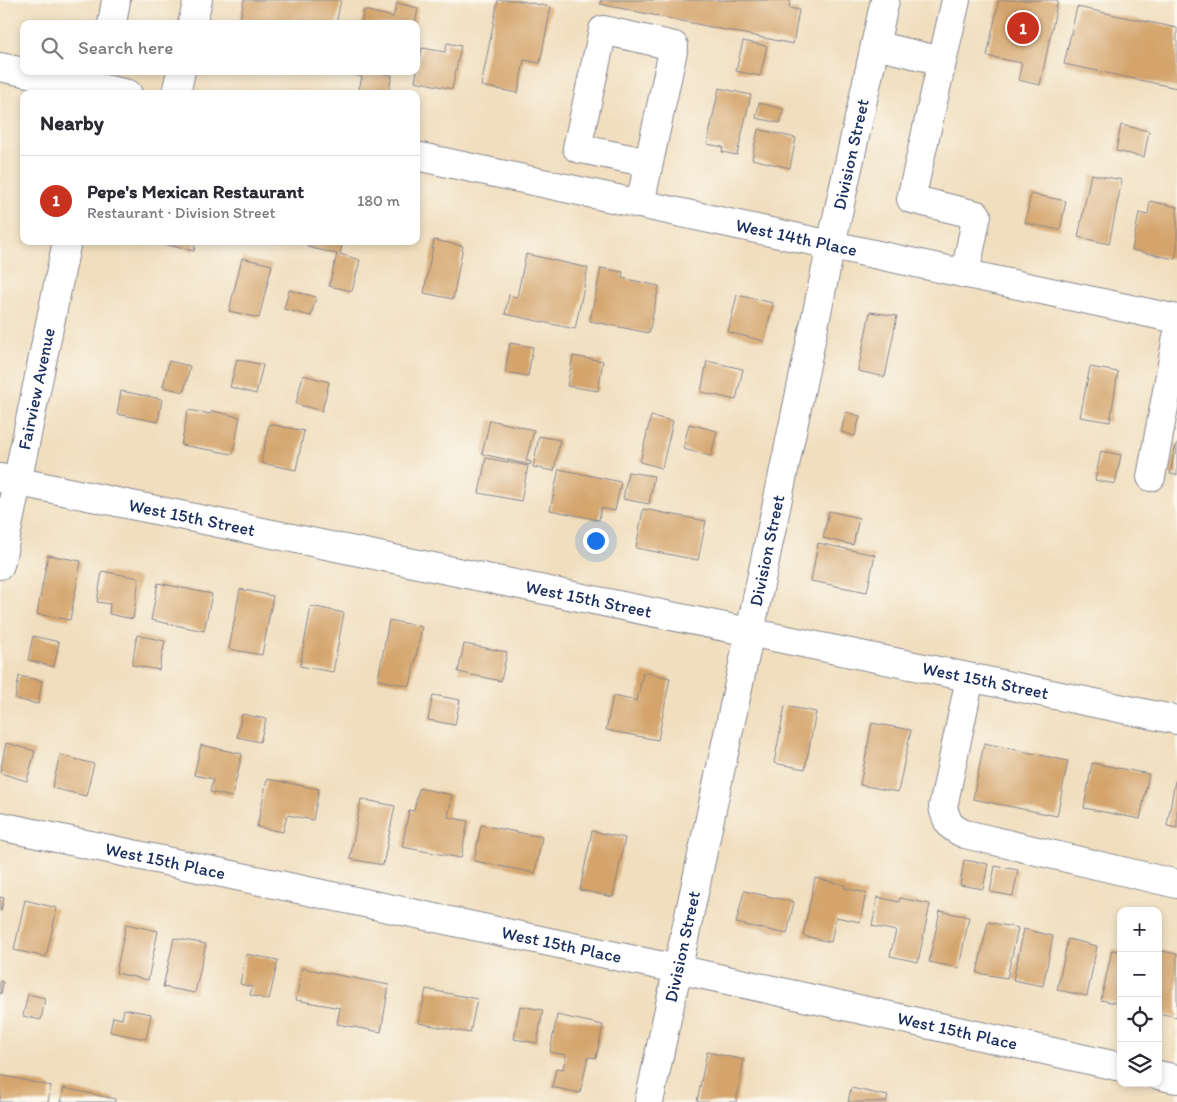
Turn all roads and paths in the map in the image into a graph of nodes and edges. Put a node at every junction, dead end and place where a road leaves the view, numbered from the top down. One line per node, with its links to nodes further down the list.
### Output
1 (116, 0): 5 (street)
2 (198, 0): 6 (street)
3 (884, 0): 7 (street, Division Street)
4 (956, 0): 8 (street)
5 (113, 20)
6 (193, 20)
7 (875, 45): 8 (street); 20 (street, Division Street)
8 (942, 61): 21 (street)
9 (0, 67): 10 (street)
10 (20, 70)
11 (47, 75): 13 (street)
12 (180, 75): 15 (street)
13 (99, 84): 14 (street)
14 (116, 90)
15 (177, 90)
16 (420, 157): 18 (street, West 14th Place)
17 (649, 164): 17 (street); 18 (street)
18 (640, 204): 20 (street, West 14th Place)
19 (66, 245): 25 (street, Fairview Avenue)
20 (831, 245): 21 (street, West 14th Place); 27 (street, Division Street)
21 (965, 274): 22 (street, West 14th Place)
22 (1177, 319)
23 (1177, 337): 24 (street)
24 (1151, 477)
25 (9, 480): 26 (street, Fairview Avenue); 27 (street, West 15th Street)
26 (0, 565)
27 (750, 632): 28 (street, West 15th Street); 32 (street, Division Street)
28 (970, 678): 29 (street, West 15th Street); 31 (street)
29 (1177, 720)
30 (0, 826): 32 (street, West 15th Place)
31 (1177, 884)
32 (677, 968): 33 (street, West 15th Place); 36 (street, Division Street)
33 (1117, 1066)
34 (1162, 1076): 35 (street)
35 (1177, 1079)
36 (649, 1102)

